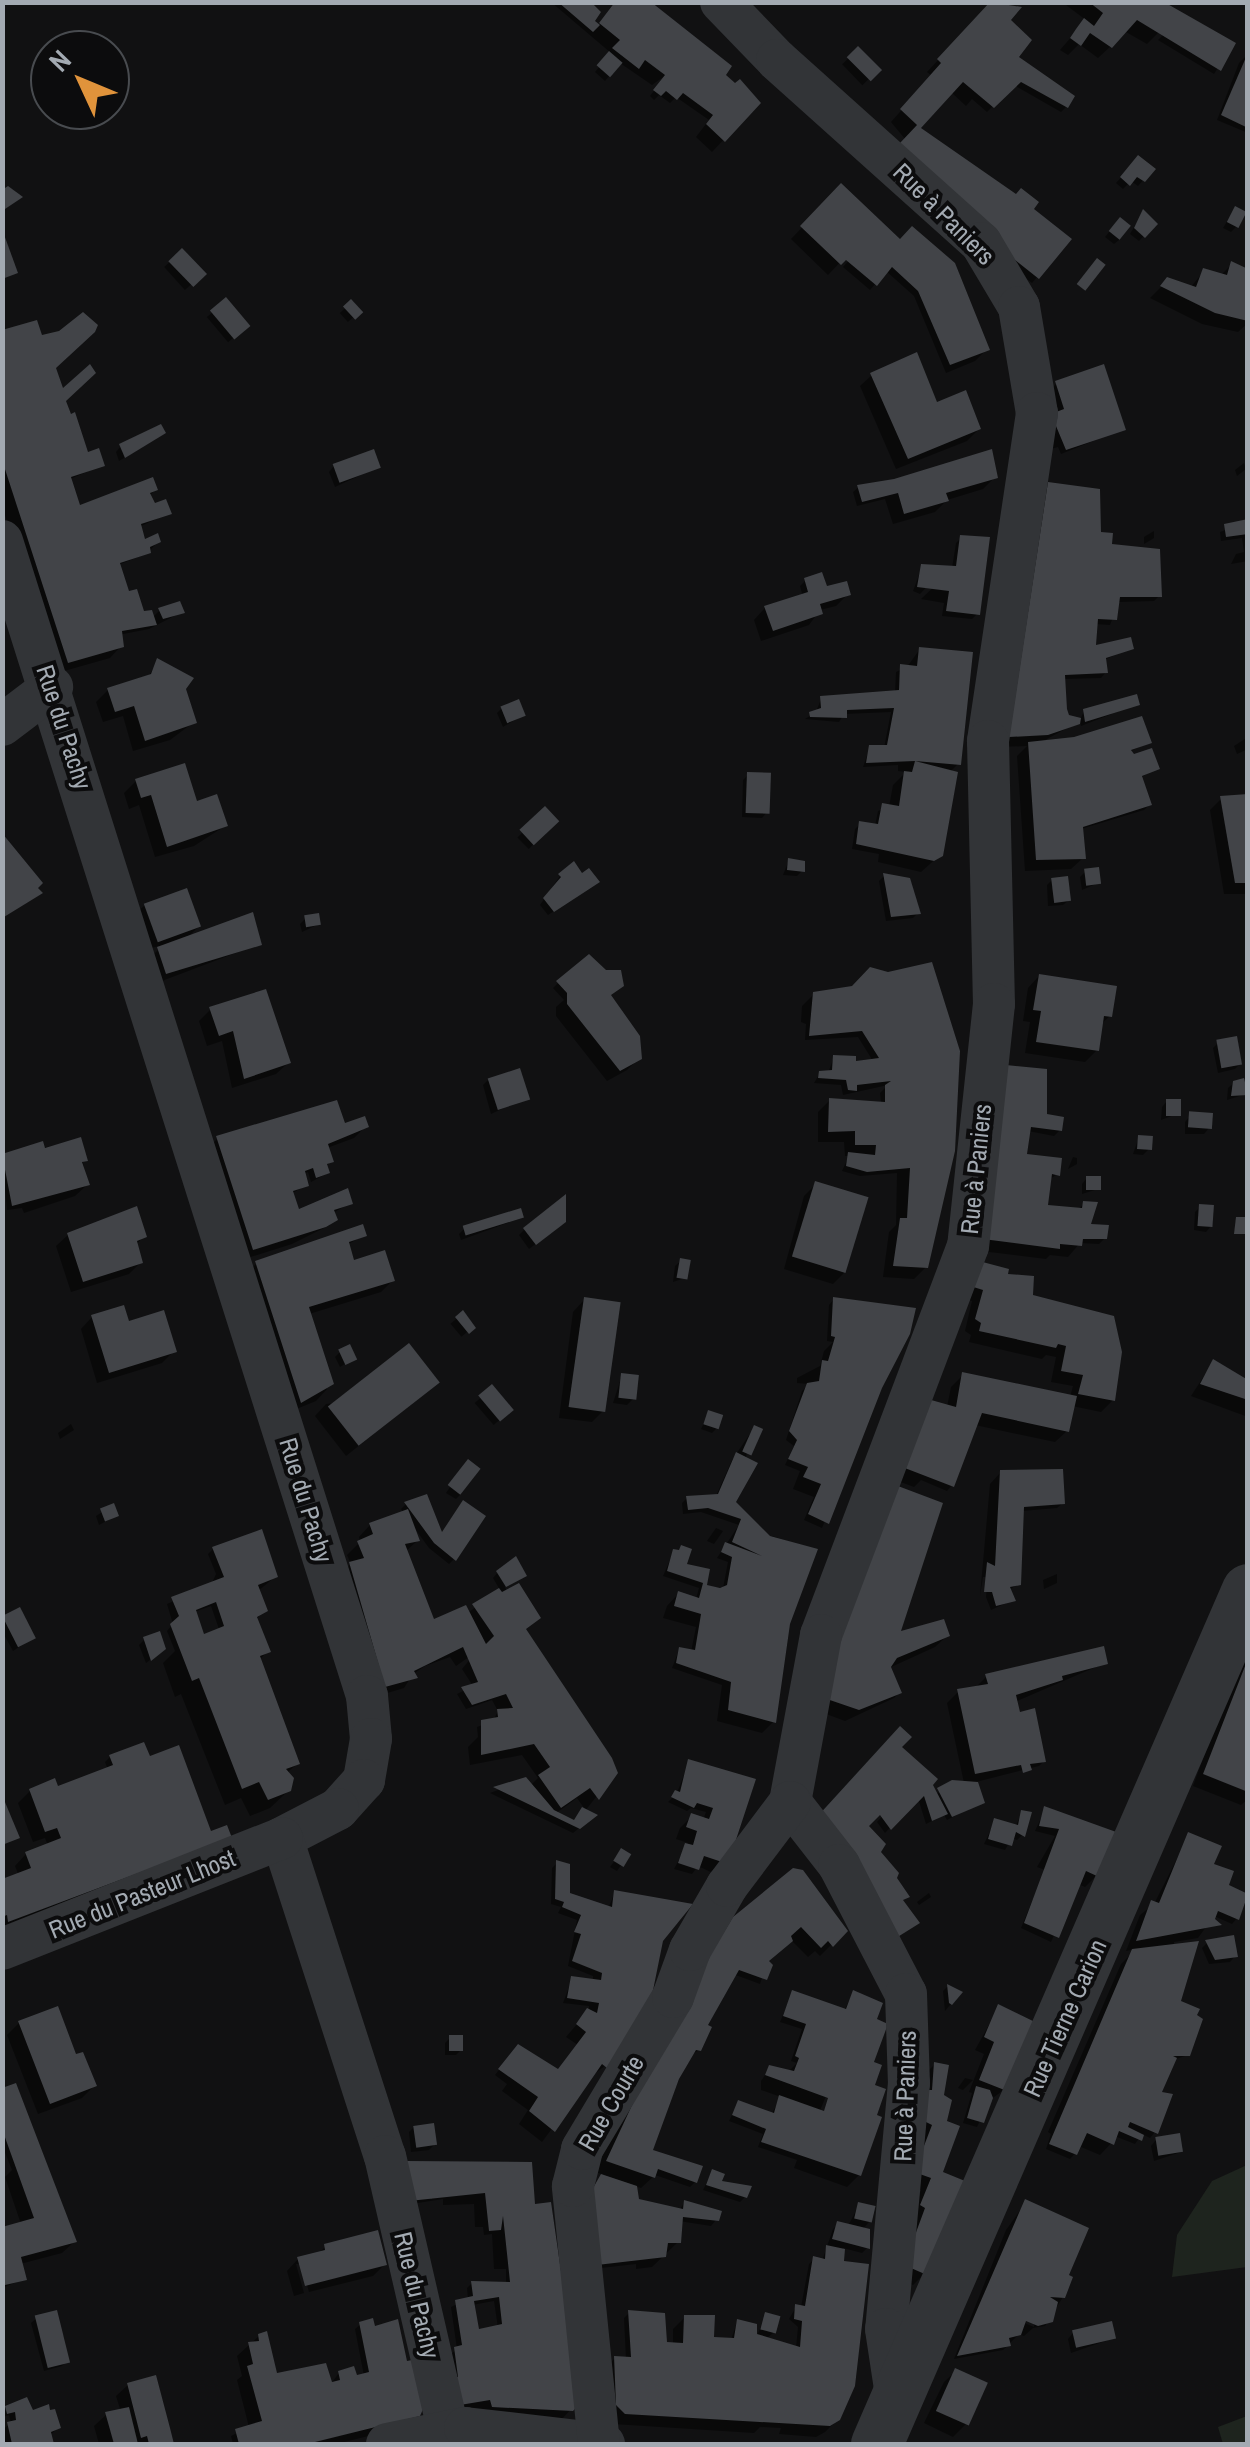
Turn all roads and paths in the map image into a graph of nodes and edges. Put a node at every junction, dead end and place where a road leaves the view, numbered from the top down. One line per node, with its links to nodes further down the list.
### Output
1 (721, 2): 6 (street, Rue à Paniers)
2 (2, 541): 3 (street, Rue du Pachy)
3 (52, 686): 4 (street); 7 (street, Rue du Pachy)
4 (2, 724)
5 (1248, 1590): 9 (street, Rue Tierne Carion)
6 (790, 1802): 9 (street, Rue à Paniers); 12 (street, Rue Courte)
7 (282, 1838): 8 (street, Rue du Pasteur Lhost); 10 (street, Rue du Pachy)
8 (2, 1950)
9 (887, 2423)
10 (448, 2428): 11 (street); 12 (street)
11 (388, 2444)
12 (601, 2444)

